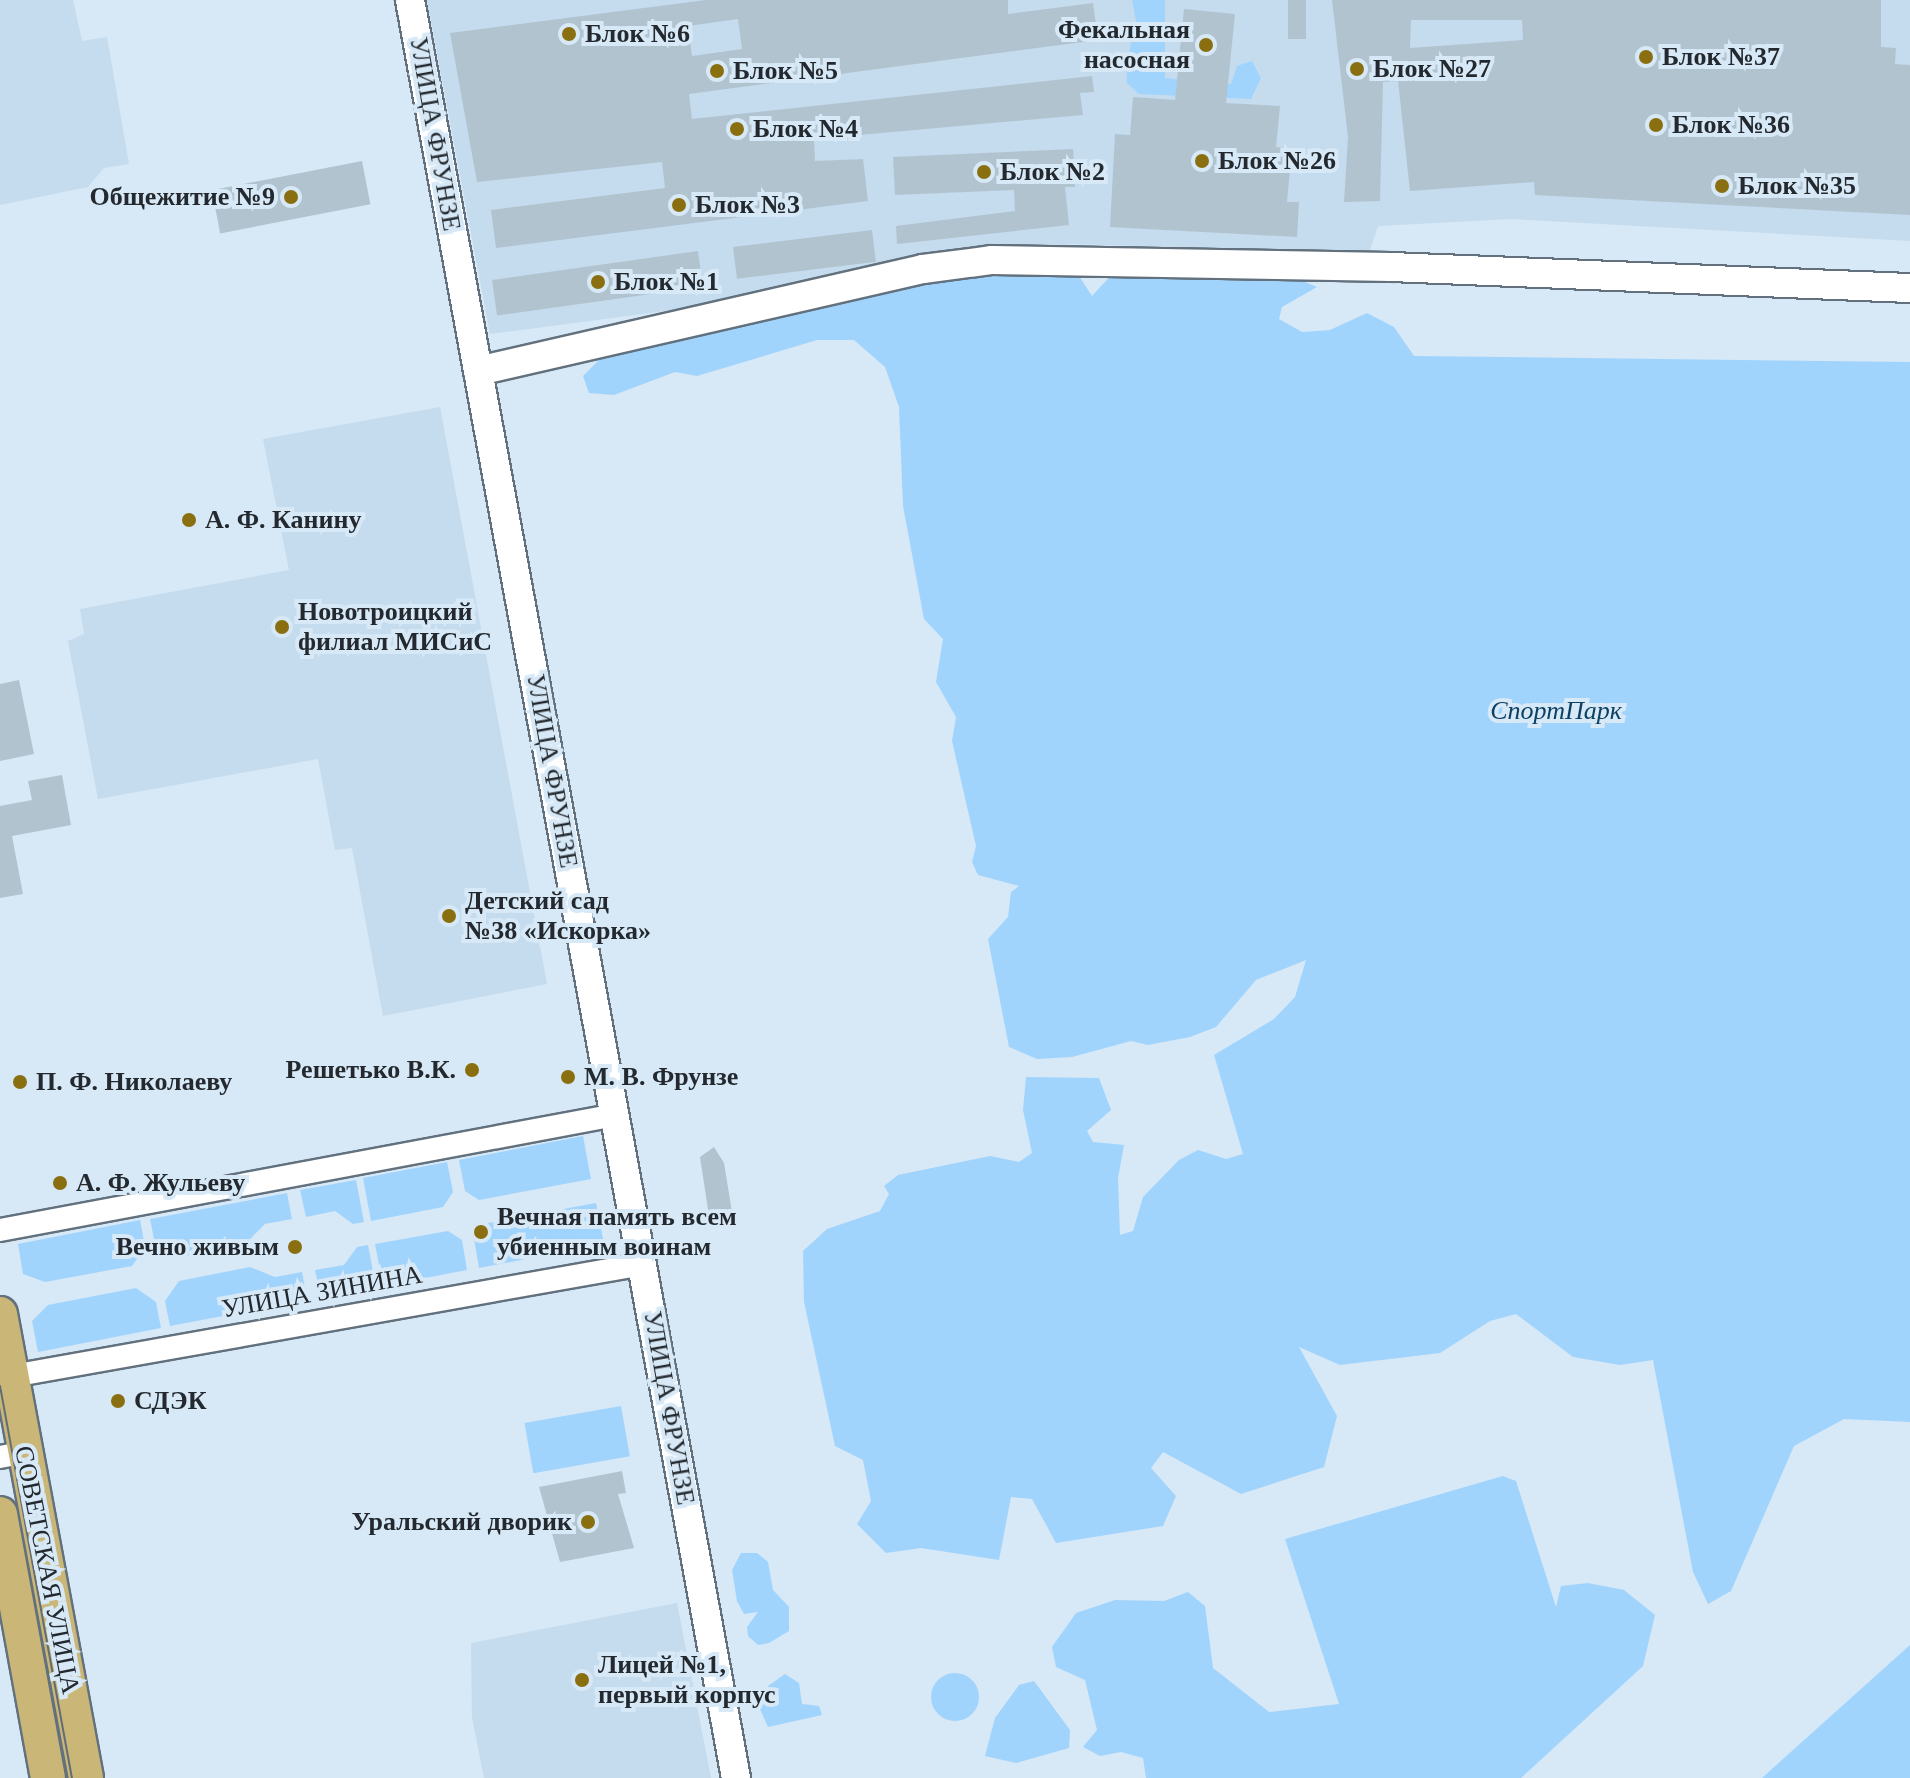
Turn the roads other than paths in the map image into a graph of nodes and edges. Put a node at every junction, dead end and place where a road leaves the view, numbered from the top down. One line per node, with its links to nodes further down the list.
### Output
1 (410, 0): 3 (street, УЛИЦА ФРУНЗЕ)
2 (1910, 288): 3 (street)
3 (478, 371): 4 (street, УЛИЦА ФРУНЗЕ)
4 (615, 1115): 5 (street); 6 (street, УЛИЦА ФРУНЗЕ)
5 (0, 1230)
6 (642, 1264): 8 (street, УЛИЦА ЗИНИНА); 13 (street, УЛИЦА ФРУНЗЕ)
7 (0, 1314): 8 (main road, СОВЕТСКАЯ УЛИЦА)
8 (6, 1377): 9 (main road, СОВЕТСКАЯ УЛИЦА)
9 (13, 1454): 12 (main road, СОВЕТСКАЯ УЛИЦА)
10 (0, 1514): 11 (main road, СОВЕТСКАЯ УЛИЦА)
11 (48, 1778)
12 (86, 1778)
13 (736, 1778)

